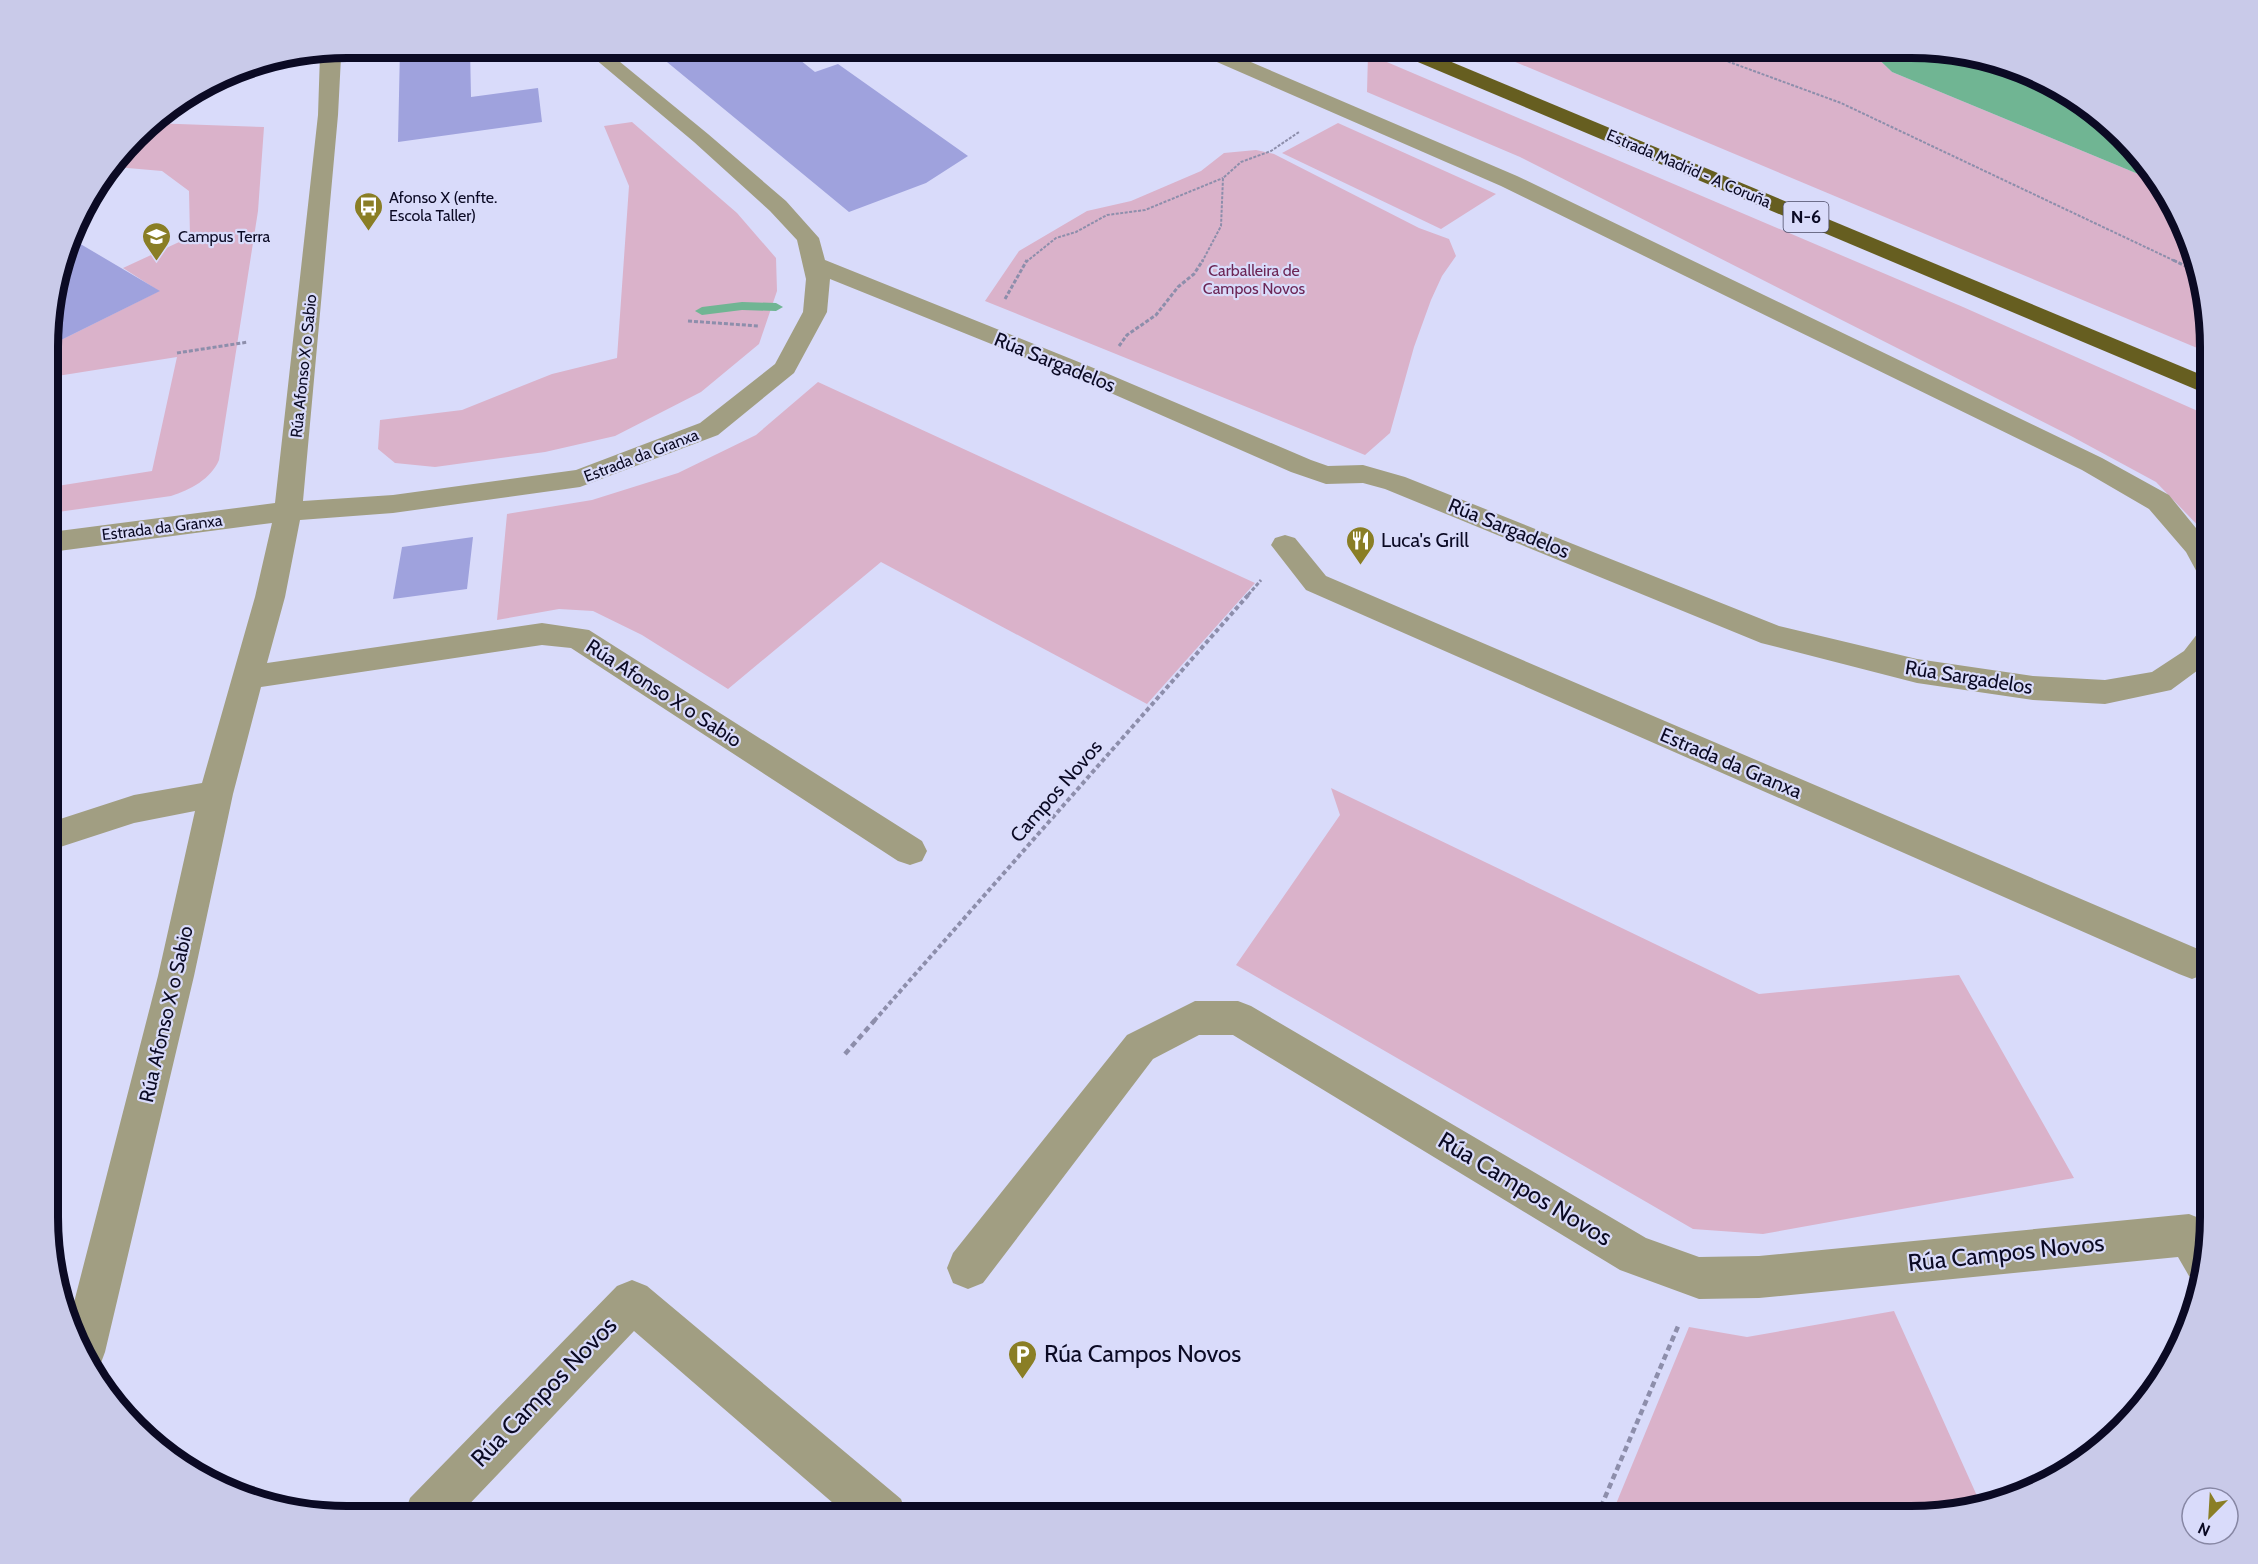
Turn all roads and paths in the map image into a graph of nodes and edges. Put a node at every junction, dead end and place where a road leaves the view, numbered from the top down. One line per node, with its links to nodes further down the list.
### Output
1 (603, 58): 8 (street, Estrada da Granxa)
2 (1224, 58): 20 (street)
3 (1425, 58): 16 (highway, Estrada Madrid - A Coruña / N-6)
4 (1718, 58): 9 (path)
5 (331, 59): 17 (street, Rúa Afonso X o Sabio)
6 (1288, 138): 7 (path)
7 (1223, 178): 10 (path); 15 (path)
8 (816, 265): 17 (street, Estrada da Granxa); 21 (street, Rúa Sargadelos)
9 (2188, 267)
10 (999, 307)
11 (688, 321): 12 (path)
12 (762, 326)
13 (248, 342): 14 (path)
14 (177, 353)
15 (1114, 353)
16 (2200, 383)
17 (288, 511): 18 (street, Estrada da Granxa); 22 (street, Rúa Afonso X o Sabio)
18 (58, 541)
19 (1285, 545): 26 (street, Estrada da Granxa); 27 (path, Campos Novos)
20 (2200, 552)
21 (2200, 653)
22 (248, 677): 23 (street, Rúa Afonso X o Sabio); 25 (street, Rúa Afonso X o Sabio)
23 (216, 794): 24 (street); 31 (street, Rúa Afonso X o Sabio)
24 (58, 834)
25 (910, 851)
26 (2192, 963)
27 (845, 1054)
28 (2197, 1250): 29 (street, Rúa Campos Novos)
29 (968, 1268)
30 (1684, 1313): 34 (path)
31 (86, 1339)
32 (436, 1506): 33 (street, Rúa Campos Novos)
33 (872, 1506)
34 (1601, 1506)

